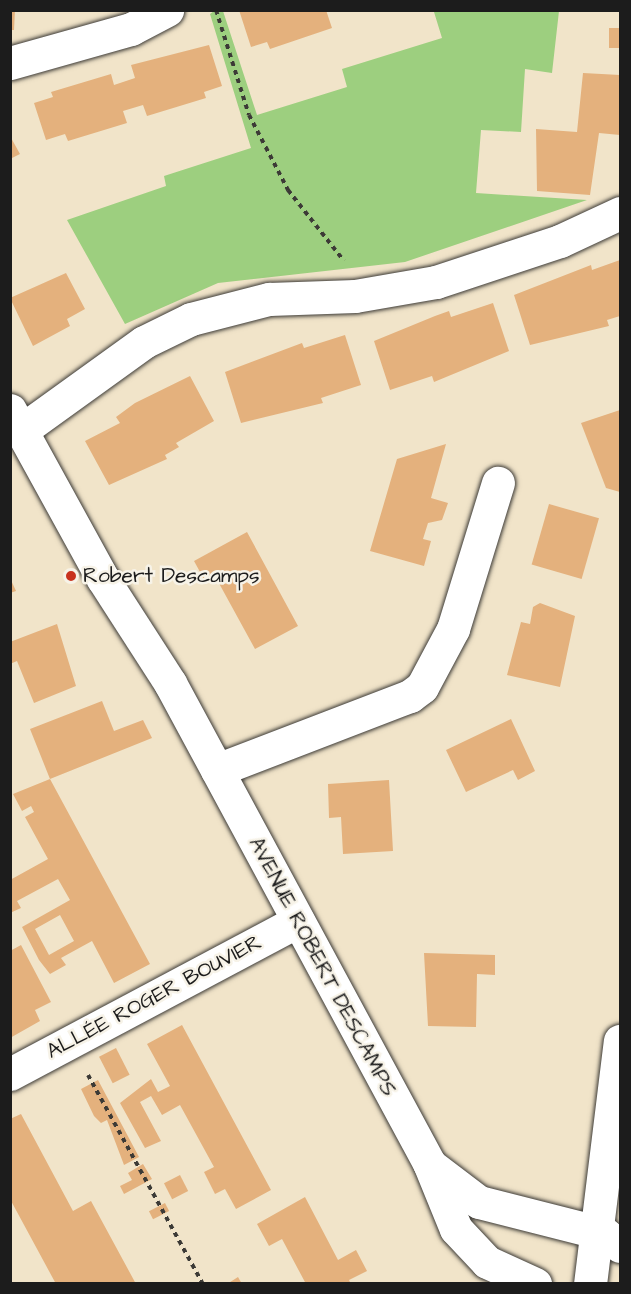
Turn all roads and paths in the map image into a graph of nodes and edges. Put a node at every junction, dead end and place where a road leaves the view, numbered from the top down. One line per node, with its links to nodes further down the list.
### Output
1 (167, 10): 3 (street)
2 (216, 10): 5 (path)
3 (10, 63)
4 (621, 213): 5 (street)
5 (371, 294): 6 (street)
6 (16, 420): 8 (street, AVENUE ROBERT DESCAMPS)
7 (498, 483): 8 (street)
8 (217, 770): 9 (street, AVENUE ROBERT DESCAMPS)
9 (298, 921): 11 (street, ALLÉE ROGER BOUVIER); 13 (street, AVENUE ROBERT DESCAMPS)
10 (621, 1041): 14 (street)
11 (70, 1042): 12 (street, ALLÉE ROGER BOUVIER); 16 (path)
12 (10, 1074)
13 (429, 1163): 14 (street, AVENUE ROBERT DESCAMPS); 15 (street, AVENUE ROBERT DESCAMPS)
14 (608, 1239): 17 (street)
15 (514, 1280)
16 (203, 1284)
17 (590, 1284)

